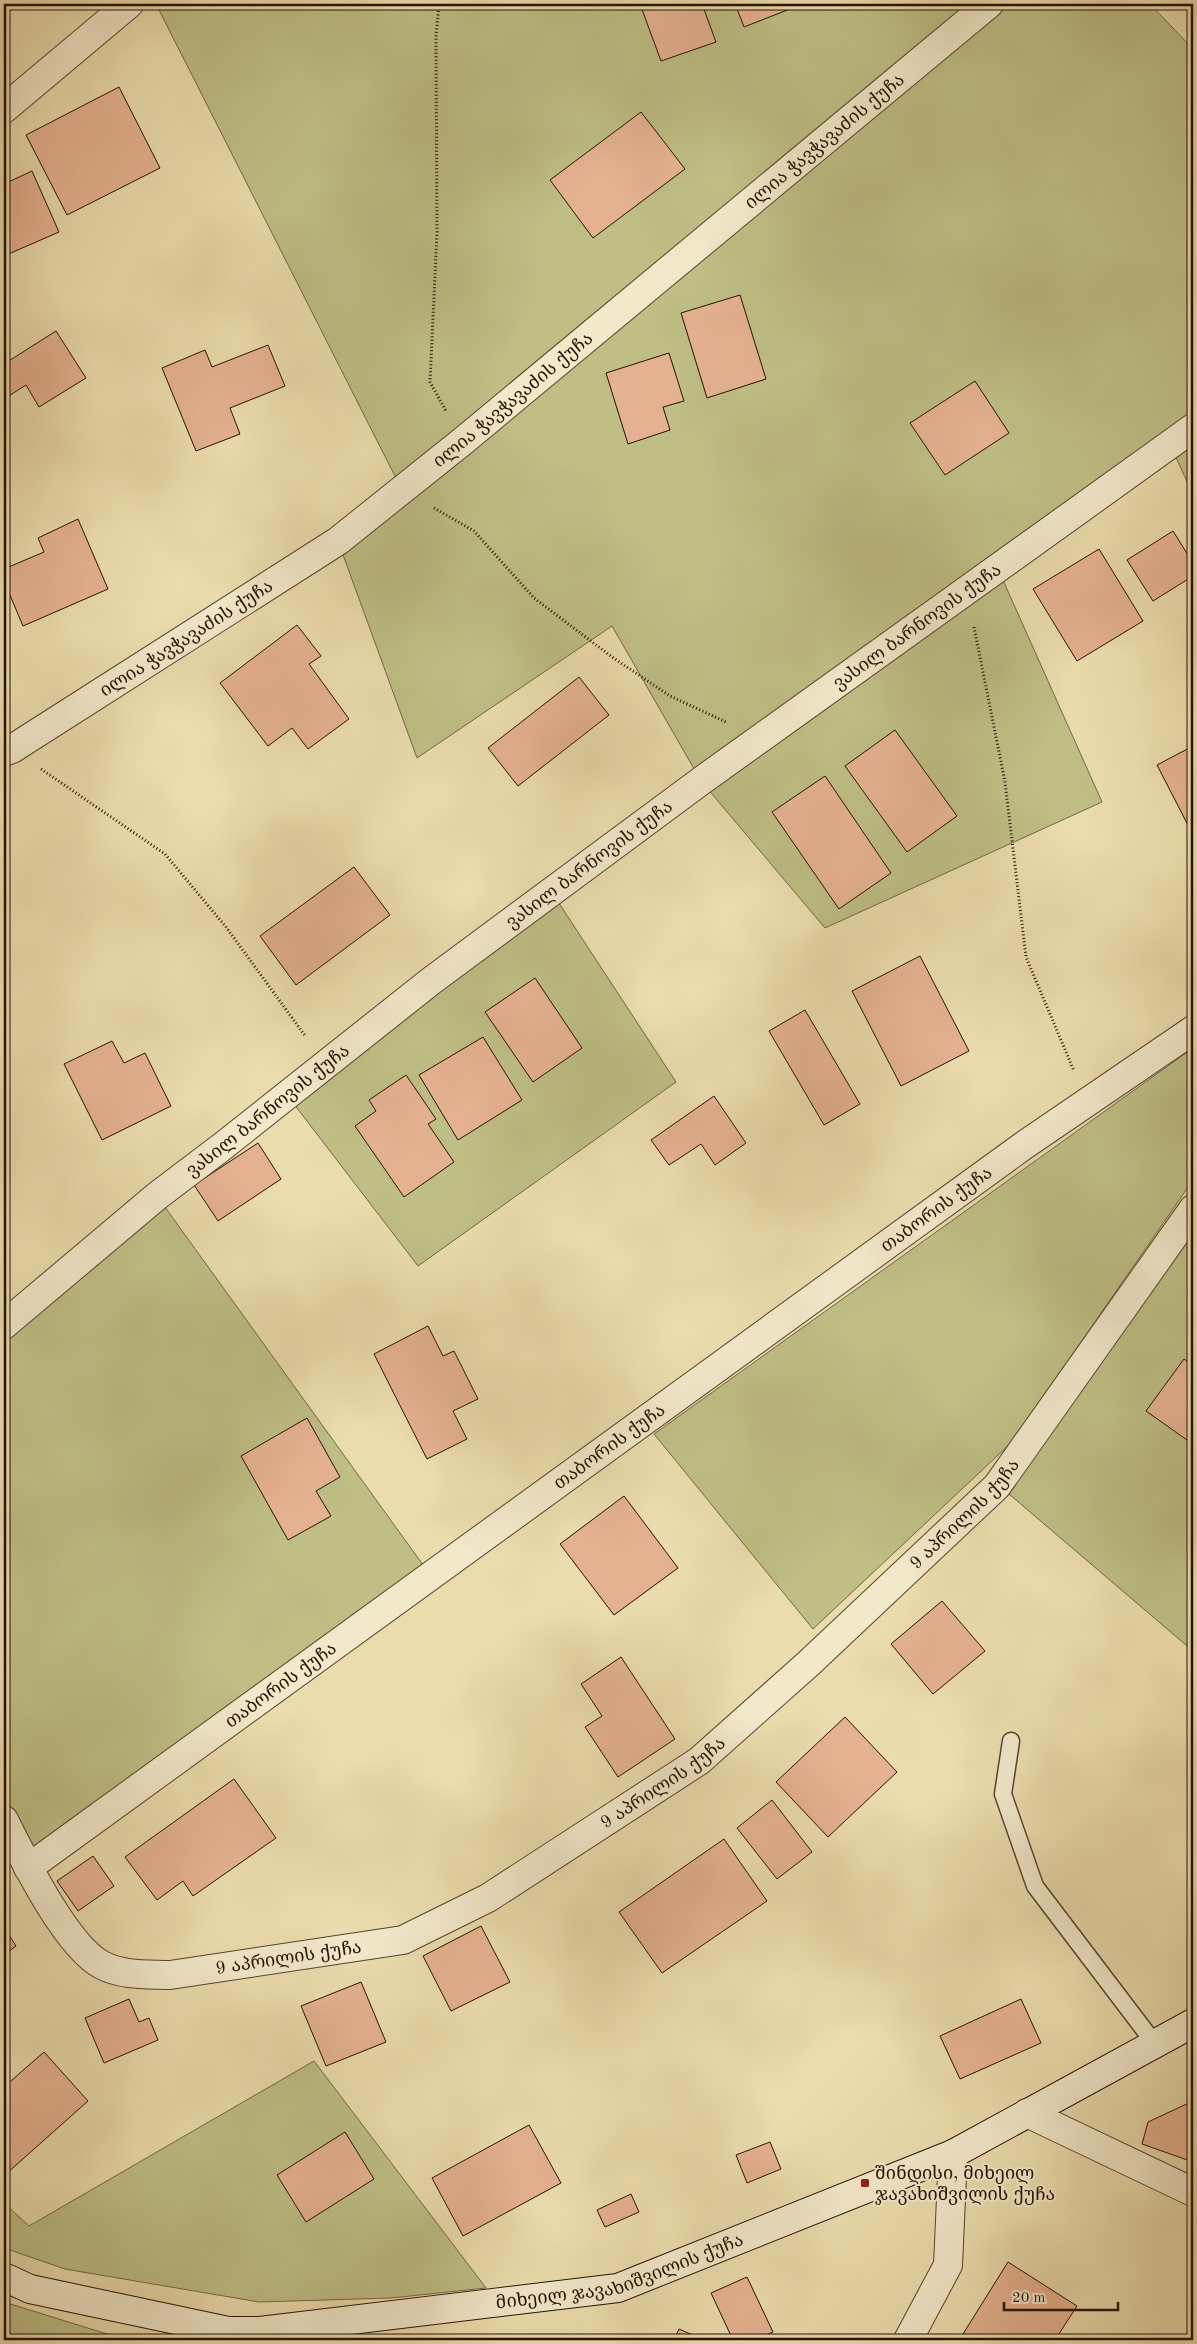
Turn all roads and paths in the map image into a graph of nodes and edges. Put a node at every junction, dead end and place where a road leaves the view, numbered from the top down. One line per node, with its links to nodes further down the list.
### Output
1 (129, 4): 4 (street)
2 (439, 4): 6 (path)
3 (989, 4): 6 (street, ილია ჭავჭავაძის ქუჩა)
4 (4, 109)
5 (1193, 428): 8 (street, ვასილ ბარნოვის ქუჩა)
6 (463, 441): 7 (street, ილია ჭავჭავაძის ქუჩა)
7 (401, 488): 9 (street, ილია ჭავჭავაძის ქუჩა); 10 (path)
8 (966, 590): 10 (street, ვასილ ბარნოვის ქუჩა); 13 (path)
9 (6, 743): 12 (path)
10 (752, 744): 12 (street, ვასილ ბარნოვის ქუჩა)
11 (1193, 1030): 13 (street, თაბორის ქუჩა)
12 (326, 1064): 15 (street, ვასილ ბარნოვის ქუჩა)
13 (1087, 1102): 18 (street, თაბორის ქუჩა)
14 (1193, 1209): 18 (street, 9 აპრილის ქუჩა)
15 (4, 1325)
16 (1011, 1741): 20 (lane)
17 (4, 1820): 18 (street, 9 აპრილის ქუჩა)
18 (28, 1868)
19 (1193, 2023): 20 (street, მიხეილ ჯავახიშვილის ქუჩა)
20 (1155, 2044): 21 (street, მიხეილ ჯავახიშვილის ქუჩა)
21 (1027, 2113): 22 (street, მიხეილ ჯავახიშვილის ქუჩა); 23 (street)
22 (953, 2154): 25 (street, მიხეილ ჯავახიშვილის ქუჩა); 26 (street)
23 (1193, 2192)
24 (4, 2277): 25 (street, მიხეილ ჯავახიშვილის ქუჩა)
25 (259, 2336)
26 (908, 2340)

